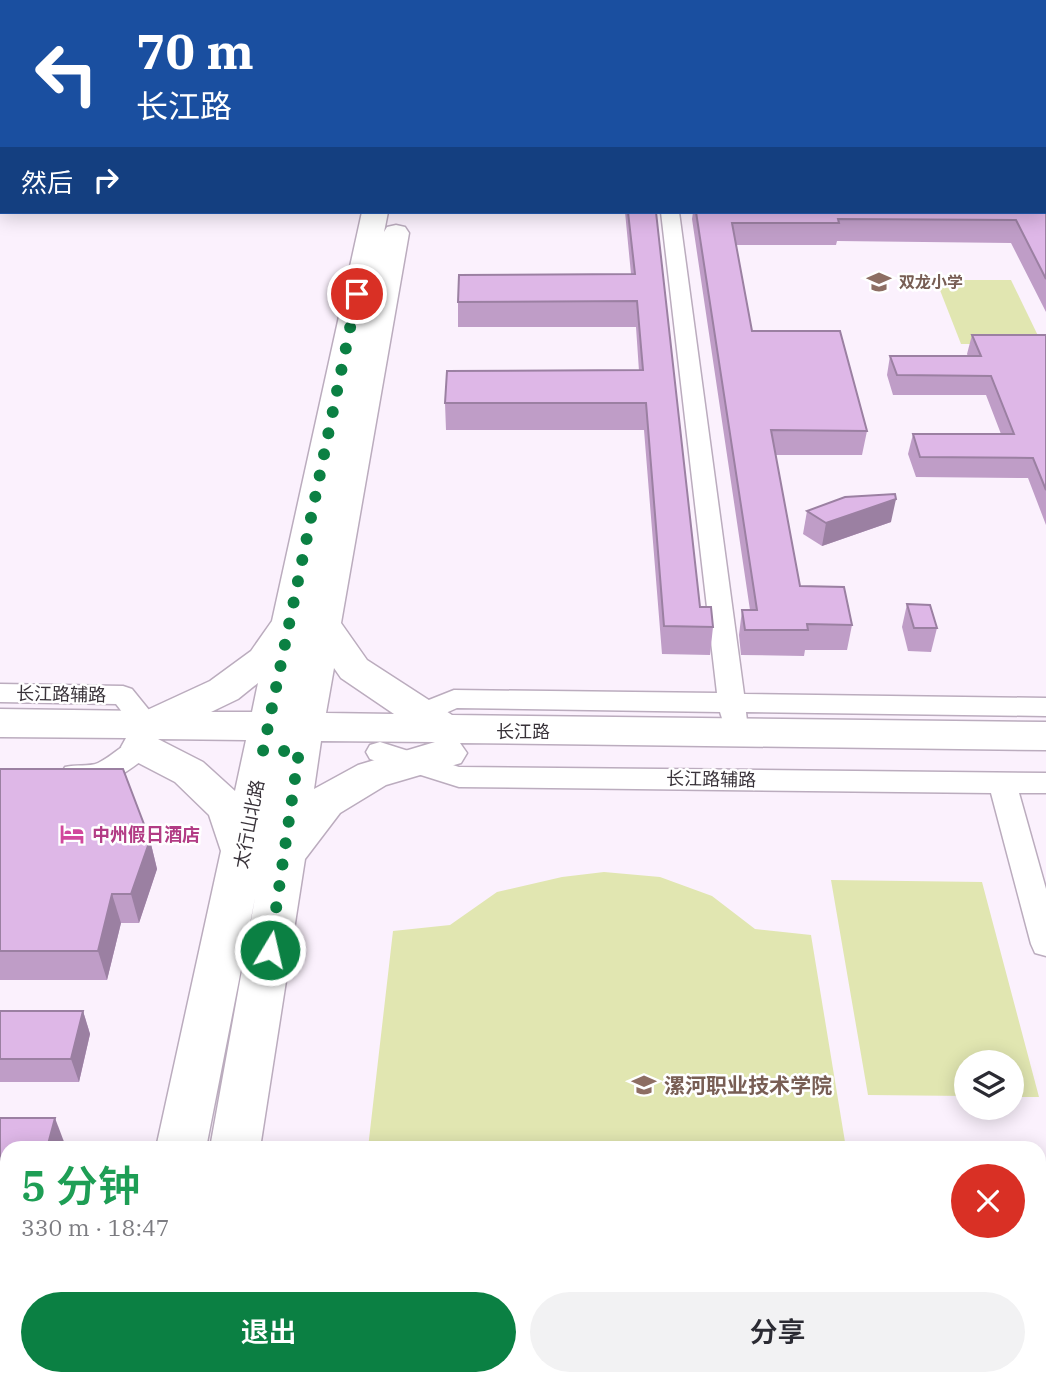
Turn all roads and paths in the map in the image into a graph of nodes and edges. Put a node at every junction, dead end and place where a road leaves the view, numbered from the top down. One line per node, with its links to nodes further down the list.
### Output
1 (375, 214): 4 (main road, 太行山北路)
2 (400, 214): 4 (main road, 太行山北路)
3 (670, 214): 7 (street)
4 (306, 624): 9 (main road); 11 (main road, 太行山北路); 12 (main road)
5 (0, 693): 9 (street, 长江路辅路)
6 (1046, 707): 7 (street)
7 (733, 717): 10 (main road, 长江路); 12 (main road, 长江路)
8 (0, 723): 9 (main road, 长江路)
9 (145, 736): 11 (main road, 长江路); 13 (main road, 长江路); 15 (street); 18 (main road)
10 (1046, 736)
11 (283, 739): 12 (main road, 长江路); 18 (main road, 太行山北路)
12 (415, 740): 14 (main road, 长江路); 16 (street, 长江路辅路); 18 (main road)
13 (0, 746)
14 (1046, 759)
15 (51, 774)
16 (1002, 782): 17 (street, 长江路辅路); 19 (street)
17 (1046, 783)
18 (264, 853): 20 (main road, 太行山北路); 21 (main road, 太行山北路)
19 (1046, 944)
20 (183, 1141)
21 (236, 1141)

